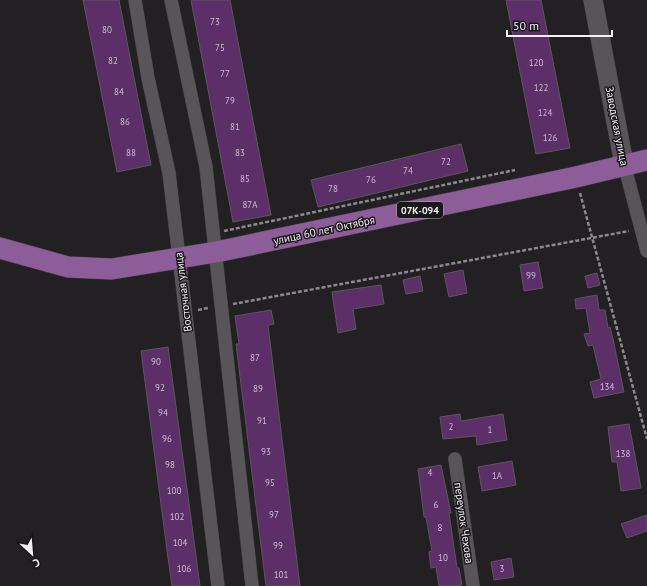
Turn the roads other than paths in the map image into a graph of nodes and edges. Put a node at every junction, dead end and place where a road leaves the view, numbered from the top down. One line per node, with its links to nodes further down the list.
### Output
1 (135, 0): 9 (street, Восточная улица)
2 (171, 0): 6 (street)
3 (593, 0): 5 (street, Заводская улица)
4 (647, 160): 5 (main road, улица 60 лет Октября)
5 (624, 164): 6 (main road, улица 60 лет Октября / 07К-094); 8 (street, Заводская улица)
6 (215, 242): 9 (main road, улица 60 лет Октября / 07К-094); 12 (street)
7 (0, 248): 9 (main road, улица 60 лет Октября / 07К-094)
8 (647, 251)
9 (179, 258): 11 (street, Восточная улица)
10 (455, 459): 13 (street, переулок Чехова)
11 (218, 586)
12 (252, 586)
13 (472, 586)

